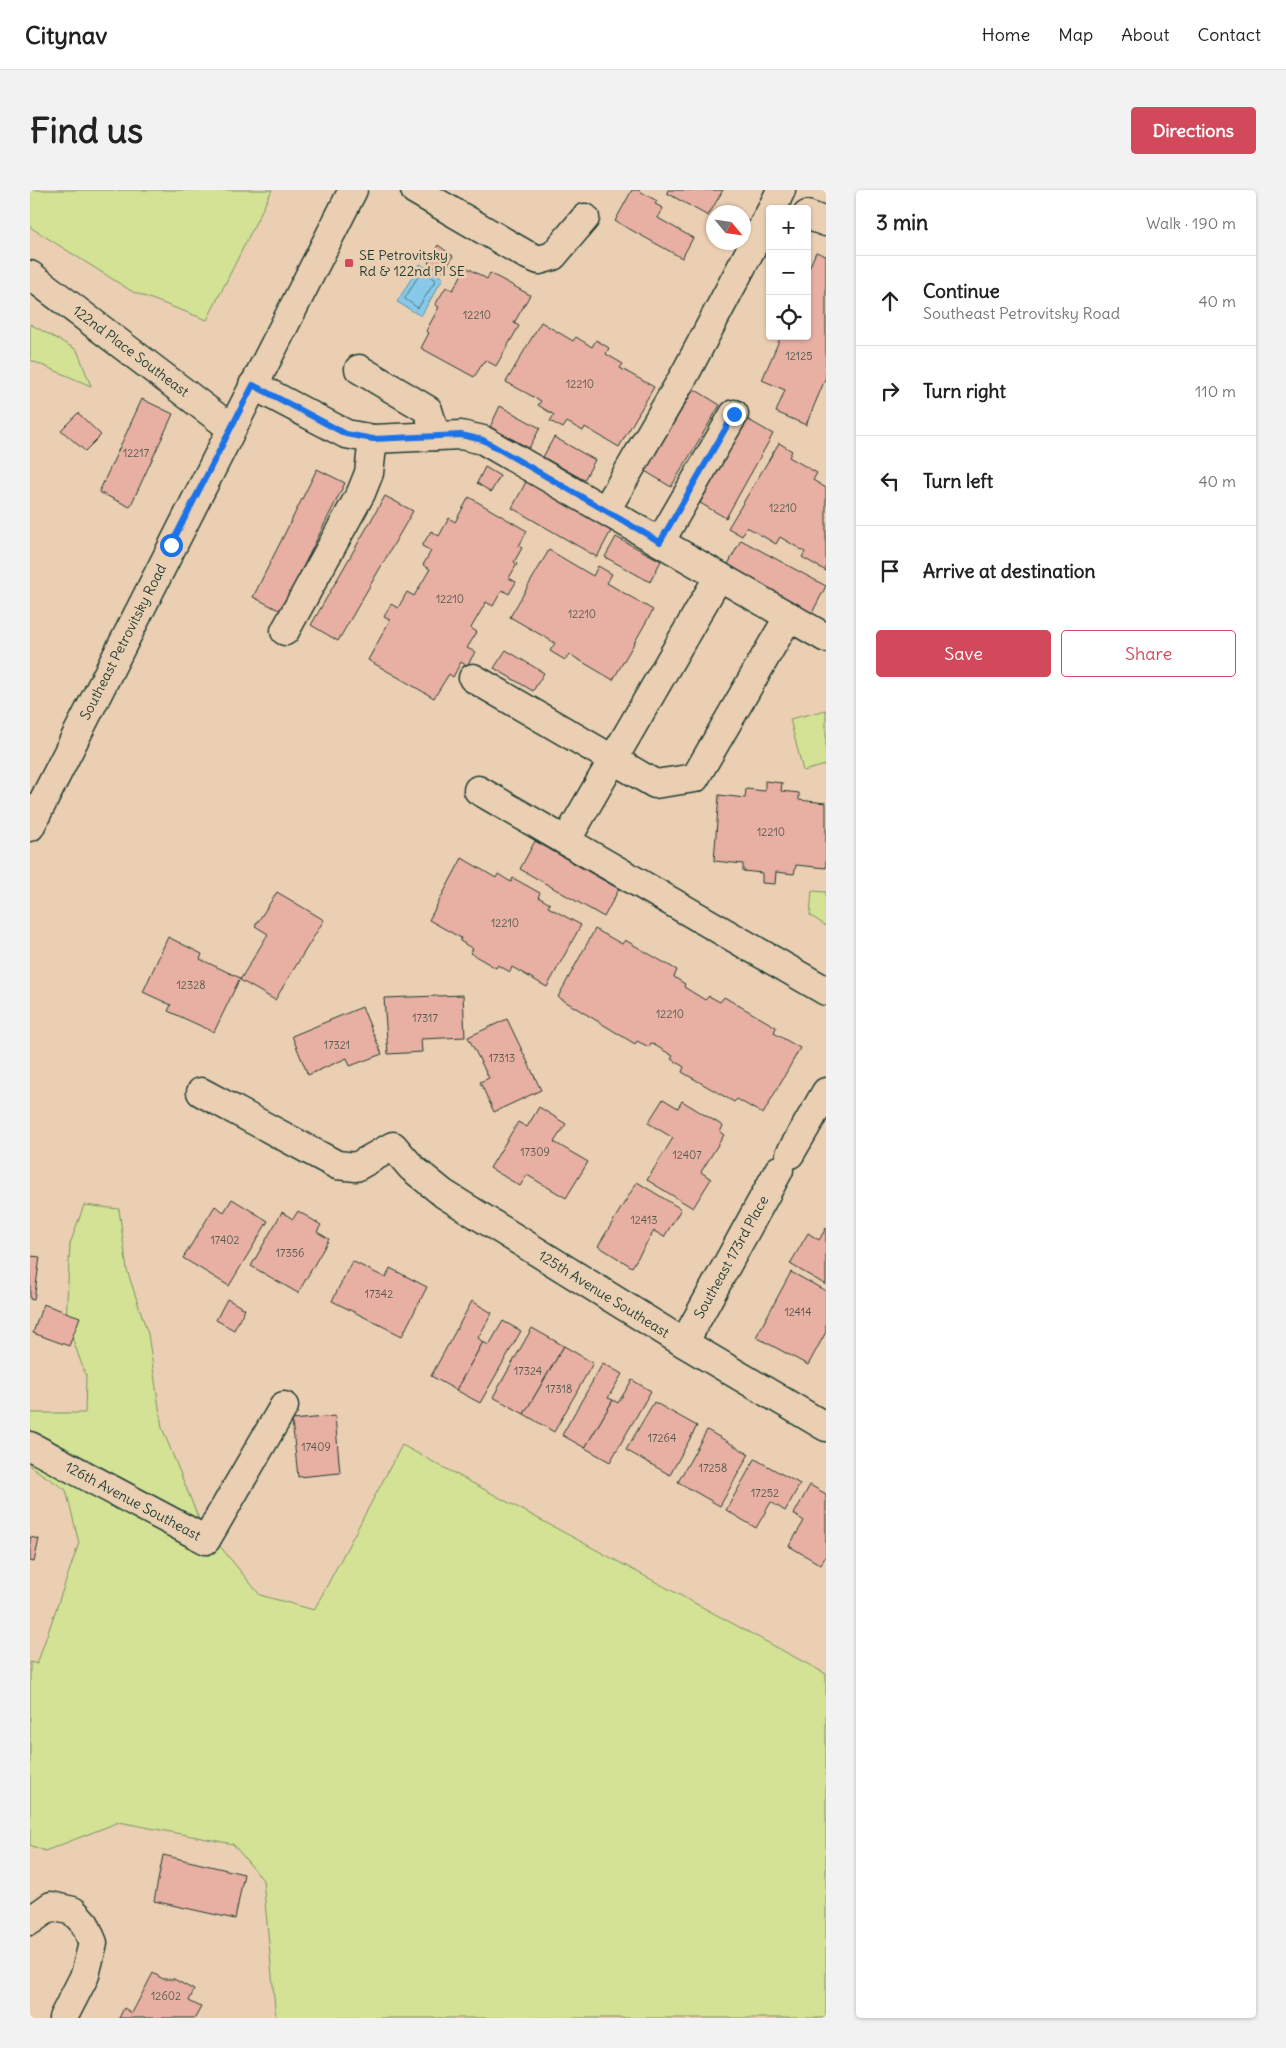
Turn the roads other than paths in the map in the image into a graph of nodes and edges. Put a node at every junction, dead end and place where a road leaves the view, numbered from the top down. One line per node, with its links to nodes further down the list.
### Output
1 (352, 190): 9 (street, Southeast Petrovitsky Road)
2 (415, 190): 4 (street)
3 (811, 216): 5 (street)
4 (585, 218)
5 (826, 222)
6 (766, 227): 14 (street)
7 (30, 275): 11 (street, 122nd Place Southeast)
8 (359, 369): 12 (street)
9 (253, 385): 11 (street, Southeast Petrovitsky Road); 13 (street)
10 (734, 414): 15 (street)
11 (232, 428): 23 (street, Southeast Petrovitsky Road)
12 (436, 436): 13 (street); 14 (street)
13 (373, 439): 18 (street)
14 (606, 510): 15 (street)
15 (660, 542): 16 (street)
16 (719, 576): 17 (street); 21 (street)
17 (789, 616): 19 (street); 21 (street)
18 (285, 631)
19 (826, 638)
20 (473, 678): 21 (street)
21 (613, 759): 24 (street)
22 (478, 790): 24 (street)
23 (30, 827)
24 (566, 841): 25 (street)
25 (826, 991)
26 (201, 1092): 28 (street, 125th Avenue Southeast)
27 (826, 1092): 28 (street, Southeast 173rd Place)
28 (684, 1343): 30 (street, 125th Avenue Southeast)
29 (284, 1406): 31 (street, 126th Avenue Southeast)
30 (826, 1427)
31 (30, 1446)
32 (30, 1920): 33 (street)
33 (62, 2018)

